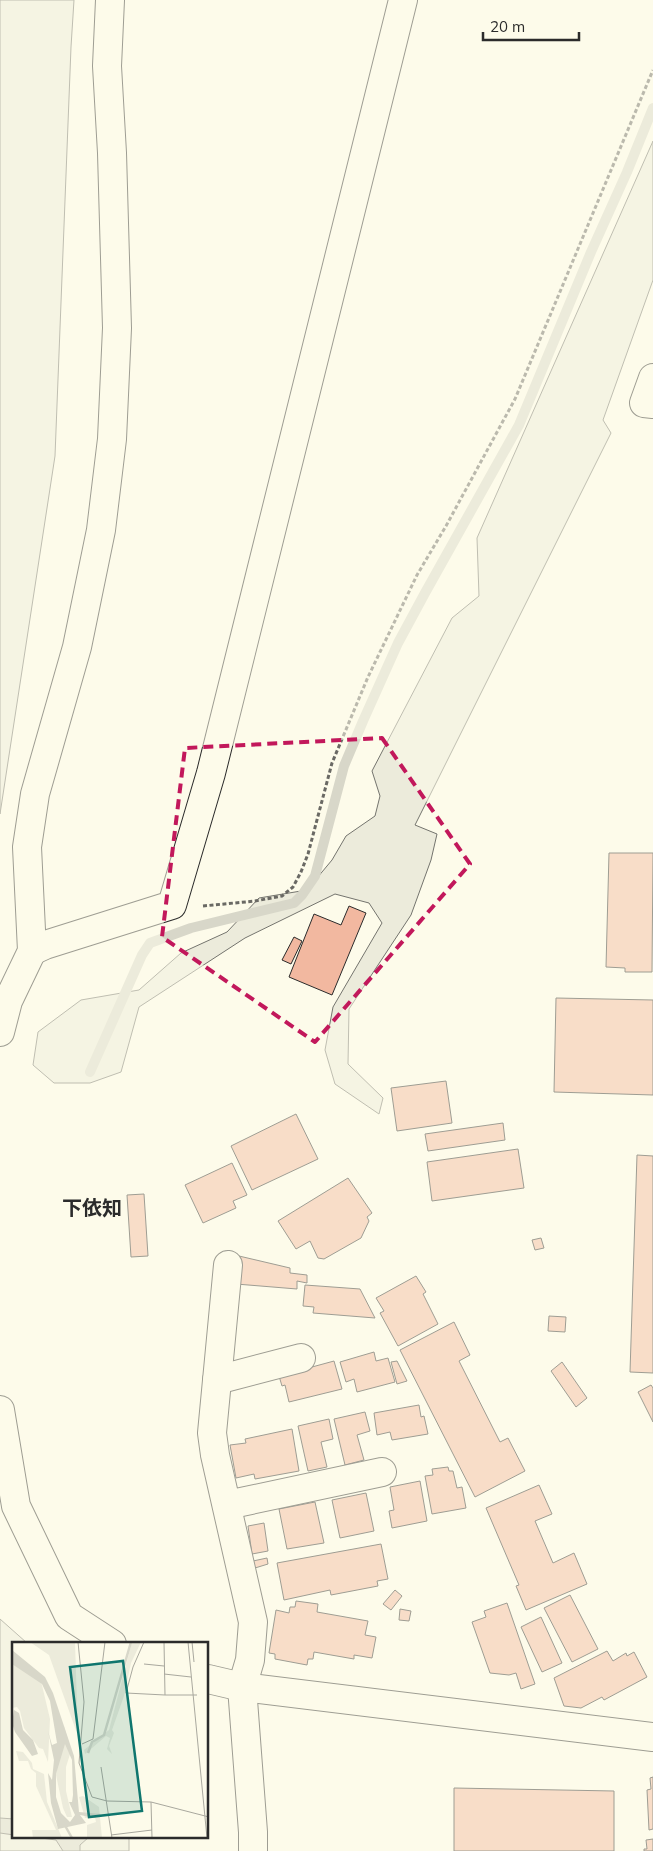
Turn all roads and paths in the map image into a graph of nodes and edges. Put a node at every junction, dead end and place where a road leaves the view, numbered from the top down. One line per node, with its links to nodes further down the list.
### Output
1 (110, 0): 7 (street)
2 (403, 0): 6 (street)
3 (653, 70): 6 (path)
4 (653, 378): 5 (street)
5 (653, 404)
6 (172, 906): 7 (street)
7 (32, 951): 8 (street)
8 (0, 1032)
9 (228, 1265): 11 (street)
10 (301, 1358): 11 (street)
11 (217, 1380): 14 (street)
12 (0, 1410): 15 (street)
13 (382, 1472): 14 (street)
14 (227, 1506): 17 (street)
15 (109, 1642)
16 (209, 1679): 17 (street)
17 (242, 1687): 18 (street); 19 (street)
18 (653, 1737)
19 (253, 1851)

